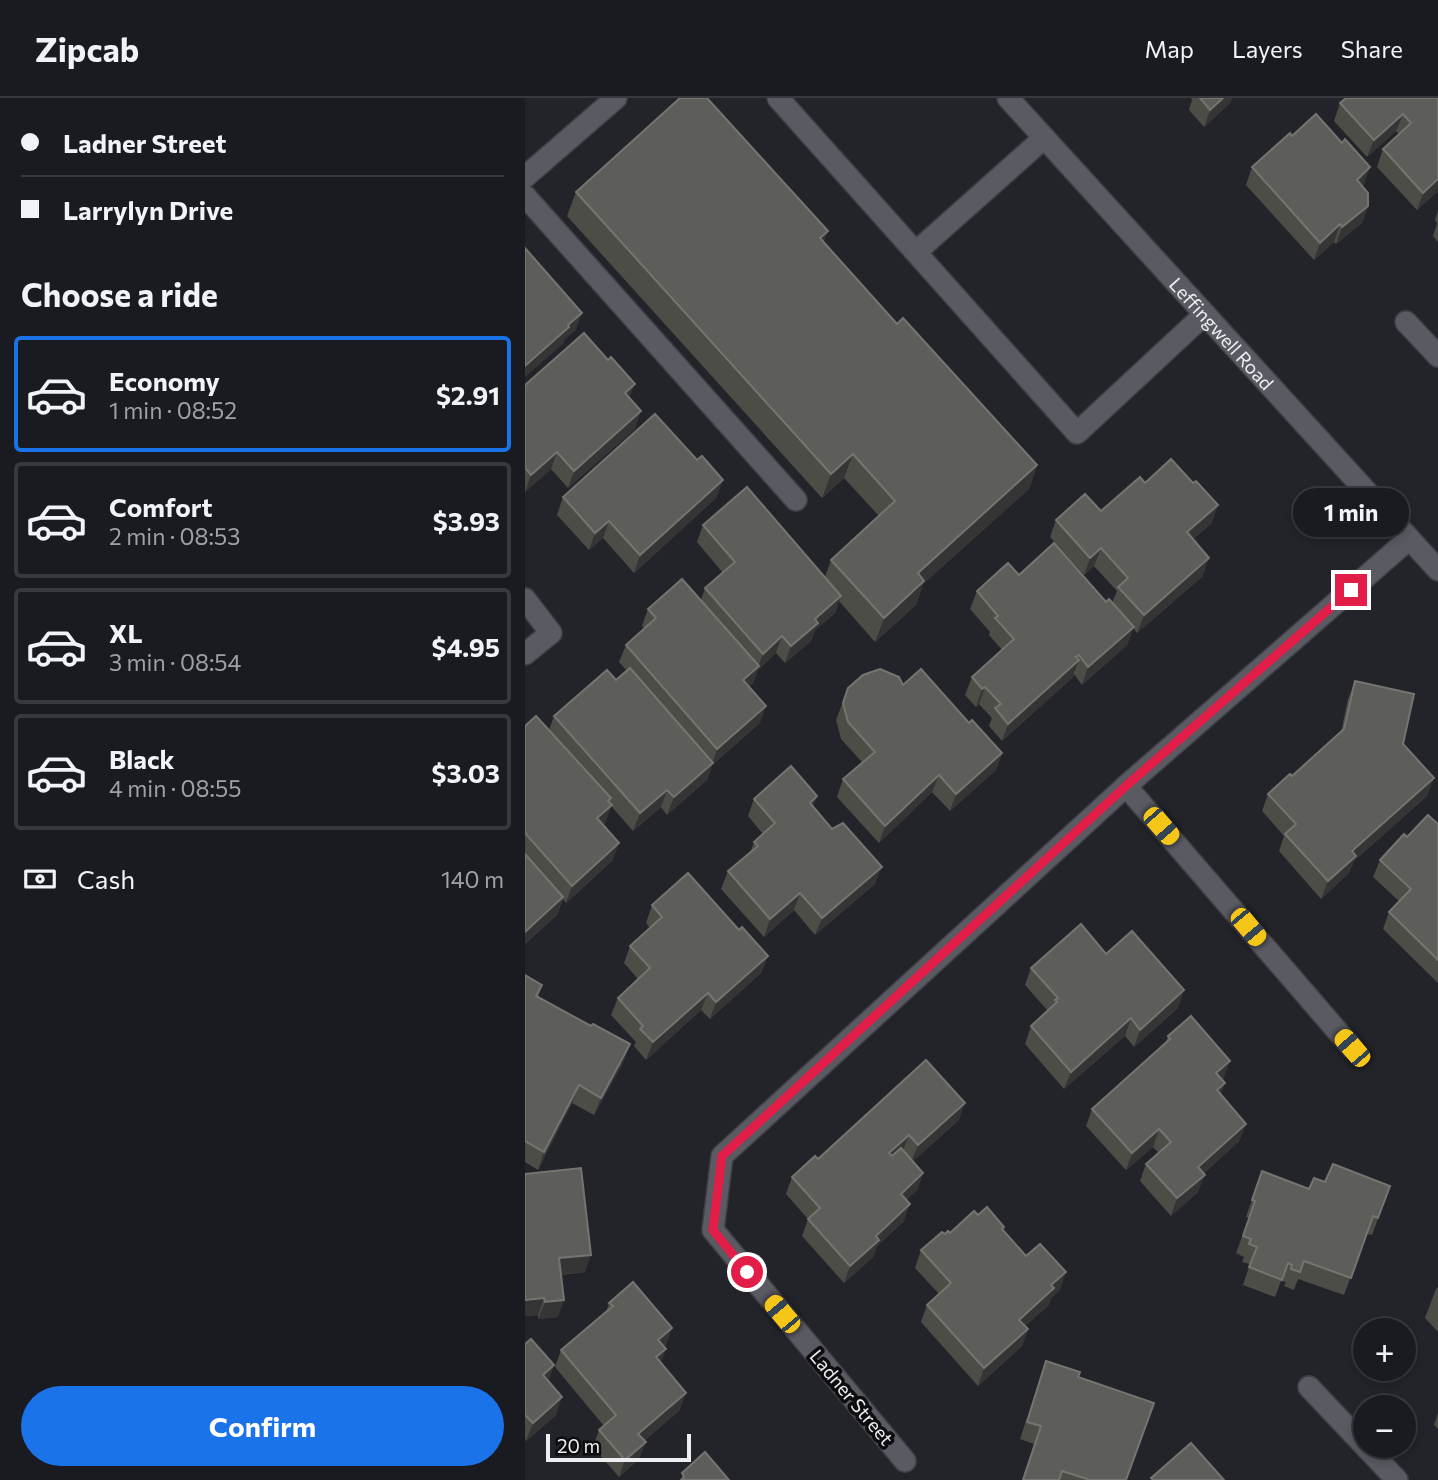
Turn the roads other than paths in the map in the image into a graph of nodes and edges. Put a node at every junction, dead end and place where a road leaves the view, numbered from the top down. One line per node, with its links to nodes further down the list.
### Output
1 (616, 98): 5 (street)
2 (778, 98): 7 (street)
3 (1008, 98): 4 (street, Leffingwell Road)
4 (1044, 138): 7 (street); 8 (street, Leffingwell Road)
5 (525, 177)
6 (525, 196): 11 (street)
7 (916, 252): 8 (street)
8 (1205, 314): 12 (street, Leffingwell Road)
9 (1406, 322): 10 (street)
10 (1438, 356)
11 (796, 500)
12 (1409, 539): 13 (street, Leffingwell Road); 16 (street)
13 (1438, 570)
14 (525, 599): 15 (street)
15 (525, 654)
16 (1126, 786): 17 (street); 19 (street, Ladner Street)
17 (1352, 1048)
18 (1309, 1387): 20 (street)
19 (905, 1461)
20 (1397, 1480)

